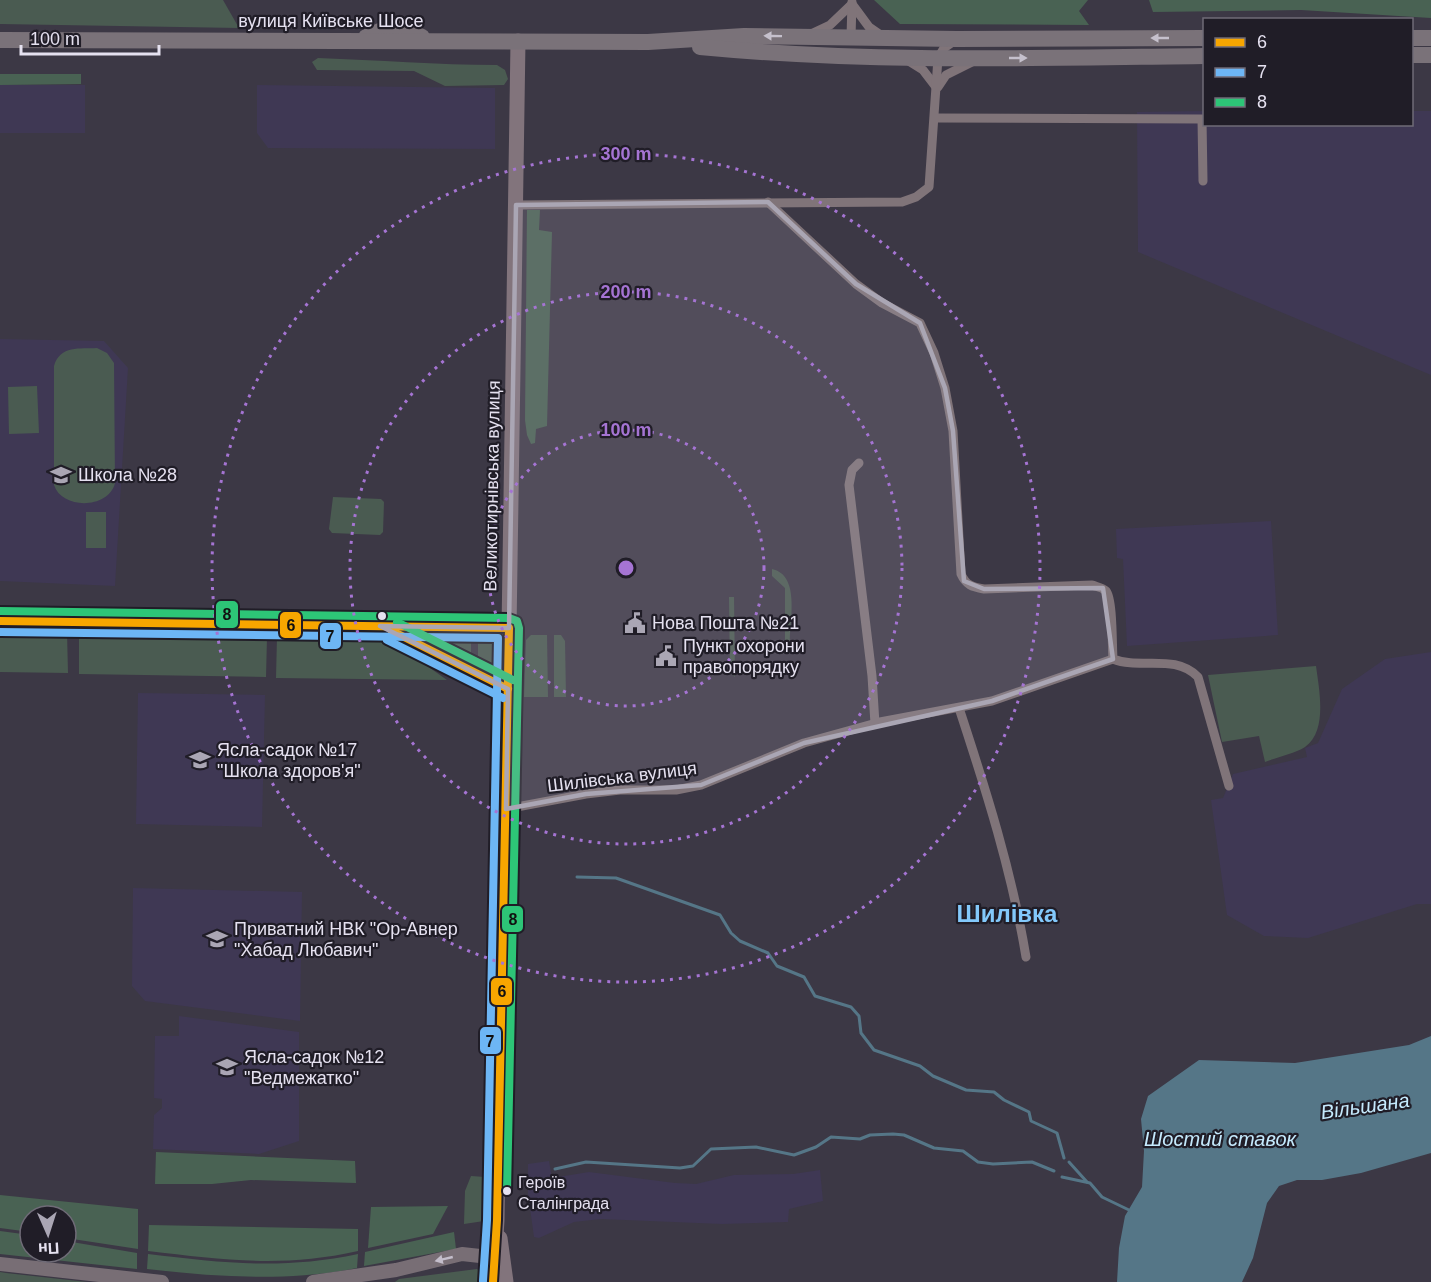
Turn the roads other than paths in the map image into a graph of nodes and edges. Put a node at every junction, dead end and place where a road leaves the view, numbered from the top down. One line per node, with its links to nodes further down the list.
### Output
1 (853, 2): 2 (street); 3 (street); 4 (street)
2 (805, 37): 3 (highway); 12 (highway, one-way to 12)
3 (851, 37): 4 (highway); 13 (street); 16 (street)
4 (887, 38): 9 (highway)
5 (1203, 38): 10 (highway, one-way to 10)
6 (1413, 38): 7 (highway)
7 (1431, 38)
8 (0, 39): 11 (highway, вулиця Київське Шосе)
9 (919, 39): 10 (highway); 19 (street)
10 (957, 39): 19 (street)
11 (518, 41): 12 (highway, вулиця Київське Шосе); 25 (main road, Великотирнівська вулиця)
12 (648, 42): 13 (highway)
13 (810, 53): 16 (highway)
14 (1413, 55): 15 (highway)
15 (1431, 55)
16 (876, 56): 18 (highway)
17 (1203, 56): 20 (highway, one-way to 17)
18 (902, 57): 19 (highway); 21 (street)
19 (938, 58): 20 (highway); 21 (street)
20 (986, 58): 21 (street)
21 (937, 89): 22 (street)
22 (935, 118): 23 (street); 24 (street)
23 (1203, 180)
24 (768, 202): 25 (street); 30 (street)
25 (516, 205): 29 (main road, Великотирнівська вулиця)
26 (859, 463): 33 (street)
27 (0, 621): 28 (main road)
28 (380, 626): 29 (main road); 31 (main road)
29 (509, 628): 31 (main road, Великотирнівська вулиця)
30 (1113, 659): 32 (street, Шилівська вулиця); 34 (street, Шилівська вулиця)
31 (508, 689): 35 (main road, Великотирнівська вулиця)
32 (959, 708): 33 (street, Шилівська вулиця); 36 (street)
33 (875, 724): 35 (street, Шилівська вулиця)
34 (1230, 786)
35 (506, 809): 37 (main road, Великотирнівська вулиця)
36 (1026, 957)
37 (497, 1220): 38 (main road, Великотирнівська вулиця); 41 (main road, Великотирнівська вулиця)
38 (492, 1262): 40 (main road, one-way to 40); 41 (main road); 46 (main road, Великотирнівська вулиця)
39 (0, 1264): 42 (main road)
40 (396, 1270): 44 (main road); 45 (main road)
41 (506, 1276)
42 (162, 1282)
43 (313, 1282): 44 (main road)
44 (333, 1282)
45 (387, 1282)
46 (493, 1282)

